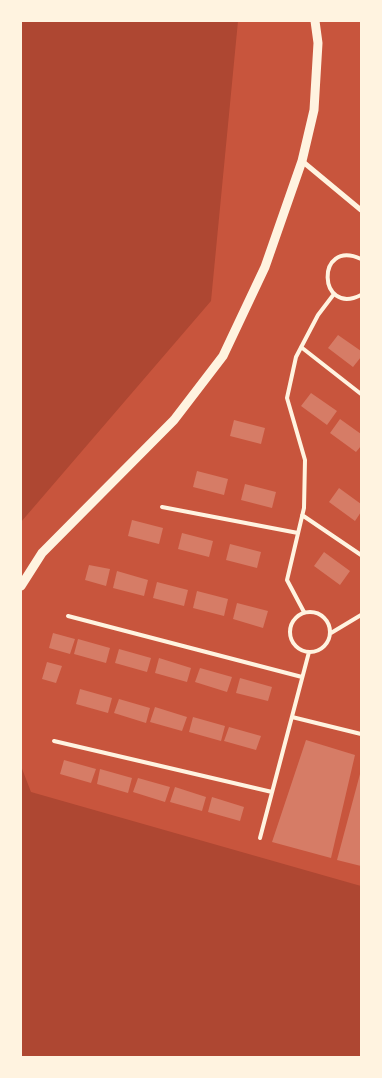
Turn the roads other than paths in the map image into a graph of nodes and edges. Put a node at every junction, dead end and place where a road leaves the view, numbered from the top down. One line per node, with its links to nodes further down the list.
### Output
1 (315, 21): 2 (street)
2 (302, 161): 3 (street); 13 (street)
3 (361, 210)
4 (361, 258): 5 (lane)
5 (334, 294): 6 (lane); 7 (lane)
6 (361, 295)
7 (301, 347): 8 (lane); 10 (lane)
8 (361, 394)
9 (162, 507): 11 (lane)
10 (302, 515): 11 (lane); 12 (lane)
11 (298, 533): 14 (lane)
12 (361, 555)
13 (21, 586)
14 (304, 612): 17 (lane); 18 (lane)
15 (361, 614): 17 (lane)
16 (68, 616): 19 (lane)
17 (331, 633): 18 (lane)
18 (309, 652): 19 (lane)
19 (302, 677): 20 (lane)
20 (292, 718): 21 (lane); 23 (lane)
21 (361, 734)
22 (54, 741): 23 (lane)
23 (272, 792): 24 (lane)
24 (260, 838)

